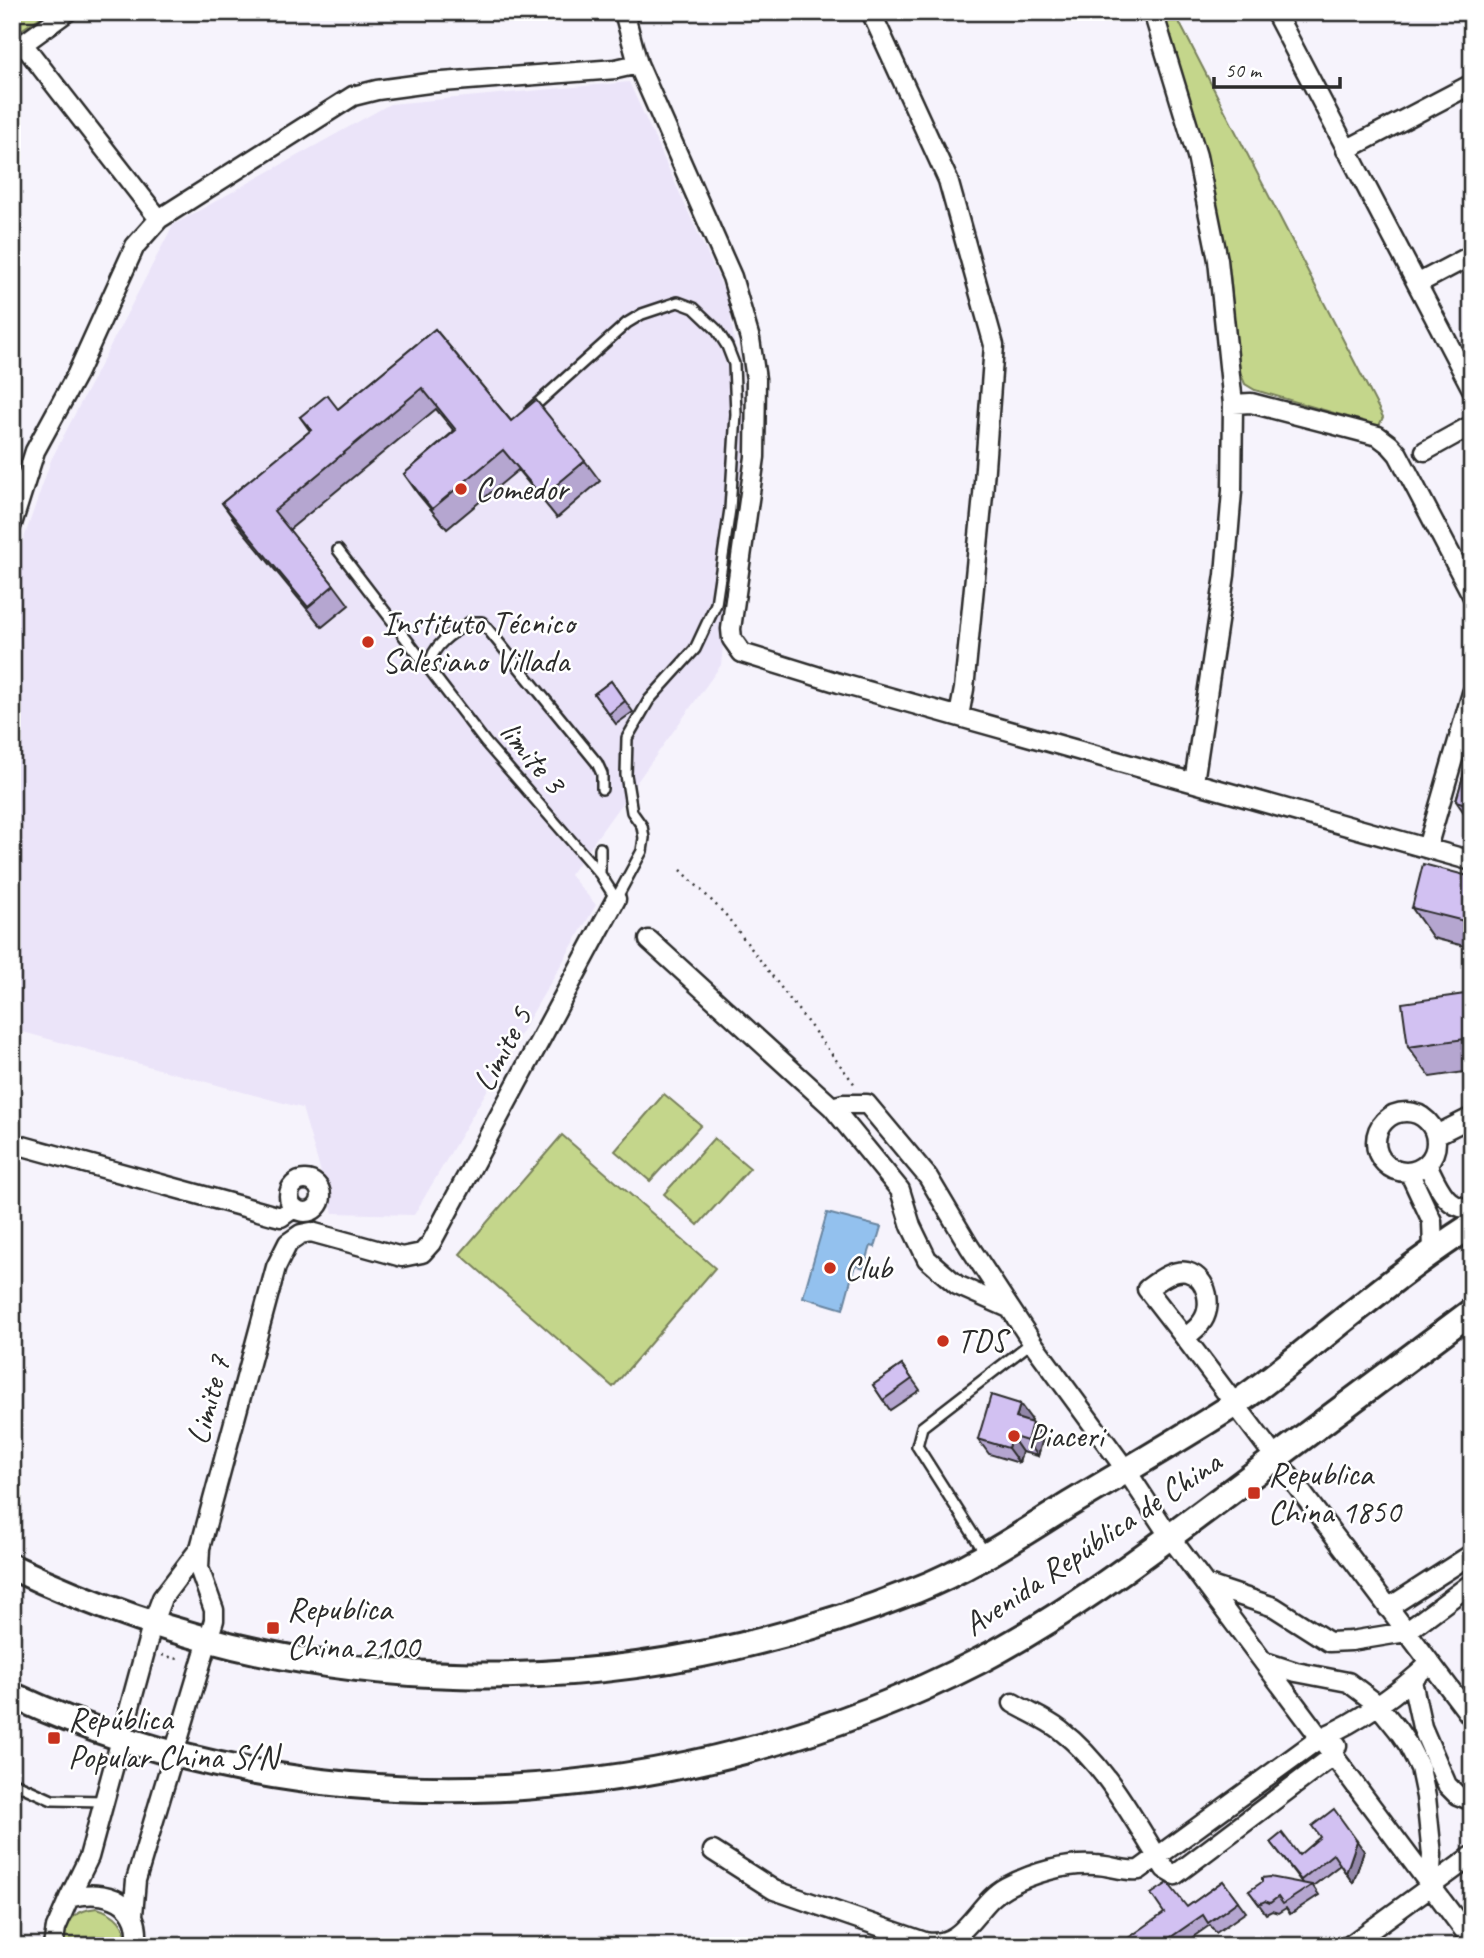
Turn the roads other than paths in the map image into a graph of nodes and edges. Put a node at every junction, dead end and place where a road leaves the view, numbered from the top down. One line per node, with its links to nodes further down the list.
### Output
1 (67, 12): 6 (street)
2 (624, 12): 7 (street)
3 (871, 12): 23 (street)
4 (1153, 12): 14 (street)
5 (1278, 13): 9 (street)
6 (17, 47): 10 (street)
7 (638, 64): 10 (street); 23 (street)
8 (1472, 84): 9 (street)
9 (1346, 150): 12 (street)
10 (159, 219): 18 (street)
11 (1472, 255): 12 (street)
12 (1417, 284): 13 (street)
13 (1472, 389)
14 (1233, 404): 20 (street); 24 (street)
15 (527, 413): 30 (lane)
16 (1472, 425): 17 (street)
17 (1425, 451)
18 (12, 524)
19 (338, 550): 21 (lane, limite 3)
20 (1472, 595)
21 (431, 670): 25 (lane); 29 (lane, limite 3)
22 (1472, 693): 27 (street)
23 (959, 716): 24 (street)
24 (1194, 782): 27 (street)
25 (602, 789)
26 (600, 848): 29 (lane)
27 (1427, 848): 28 (street)
28 (1472, 861)
29 (600, 874): 30 (lane, limite 3)
30 (616, 900): 41 (street, Limite 5)
31 (649, 940): 32 (street)
32 (832, 1107): 43 (street); 43 (street)
33 (1472, 1117): 34 (street)
34 (1436, 1135): 36 (street); 37 (street)
35 (12, 1143): 39 (street)
36 (1427, 1164): 37 (street); 38 (street)
37 (1409, 1172): 42 (street)
38 (1472, 1207)
39 (294, 1208)
40 (1472, 1225): 42 (main road, Avenida República de China)
41 (321, 1234): 51 (street, Limite 7)
42 (1433, 1250): 47 (main road, Avenida República de China)
43 (1009, 1308): 46 (street)
44 (1472, 1311): 48 (main road, Avenida República de China)
45 (1185, 1338): 47 (street)
46 (1032, 1342): 49 (street); 53 (lane)
47 (1234, 1405): 48 (street); 49 (main road, Avenida República de China)
48 (1274, 1459): 50 (main road, Avenida República de China); 57 (street)
49 (1126, 1470): 50 (street); 53 (main road, Avenida República de China)
50 (1170, 1537): 56 (street); 71 (main road, Avenida República de China)
51 (200, 1548): 58 (street); 60 (street)
52 (1472, 1554): 57 (street)
53 (986, 1555): 60 (main road, Avenida República de China)
54 (12, 1567): 58 (main road, Avenida República de China)
55 (1472, 1583): 59 (street)
56 (1205, 1584): 59 (street); 61 (street)
57 (1388, 1608): 59 (street)
58 (153, 1622): 60 (main road, Avenida República de China); 69 (street)
59 (1406, 1632): 62 (street)
60 (207, 1638): 71 (street)
61 (1265, 1662): 66 (street); 70 (street)
62 (1430, 1664): 63 (street); 67 (street)
63 (1412, 1681): 66 (street); 75 (street)
64 (12, 1695): 69 (main road, Avenida República de China)
65 (1013, 1703): 77 (street)
66 (1377, 1704): 68 (street); 79 (street)
67 (1472, 1717)
68 (1343, 1728): 70 (street); 72 (street)
69 (120, 1737): 71 (main road, Avenida República de China); 74 (street)
70 (1320, 1738): 72 (street); 77 (street)
71 (174, 1754): 81 (street)
72 (1335, 1759): 77 (street); 79 (street)
73 (12, 1782): 74 (lane)
74 (104, 1801): 80 (street)
75 (1472, 1801)
76 (713, 1852): 77 (street)
77 (1157, 1856)
78 (1472, 1856): 79 (street)
79 (1430, 1885): 82 (street); 85 (street)
80 (69, 1898): 81 (street); 84 (street)
81 (133, 1915): 83 (street)
82 (1472, 1941)
83 (137, 1942)
84 (54, 1946)
85 (1349, 1946)

